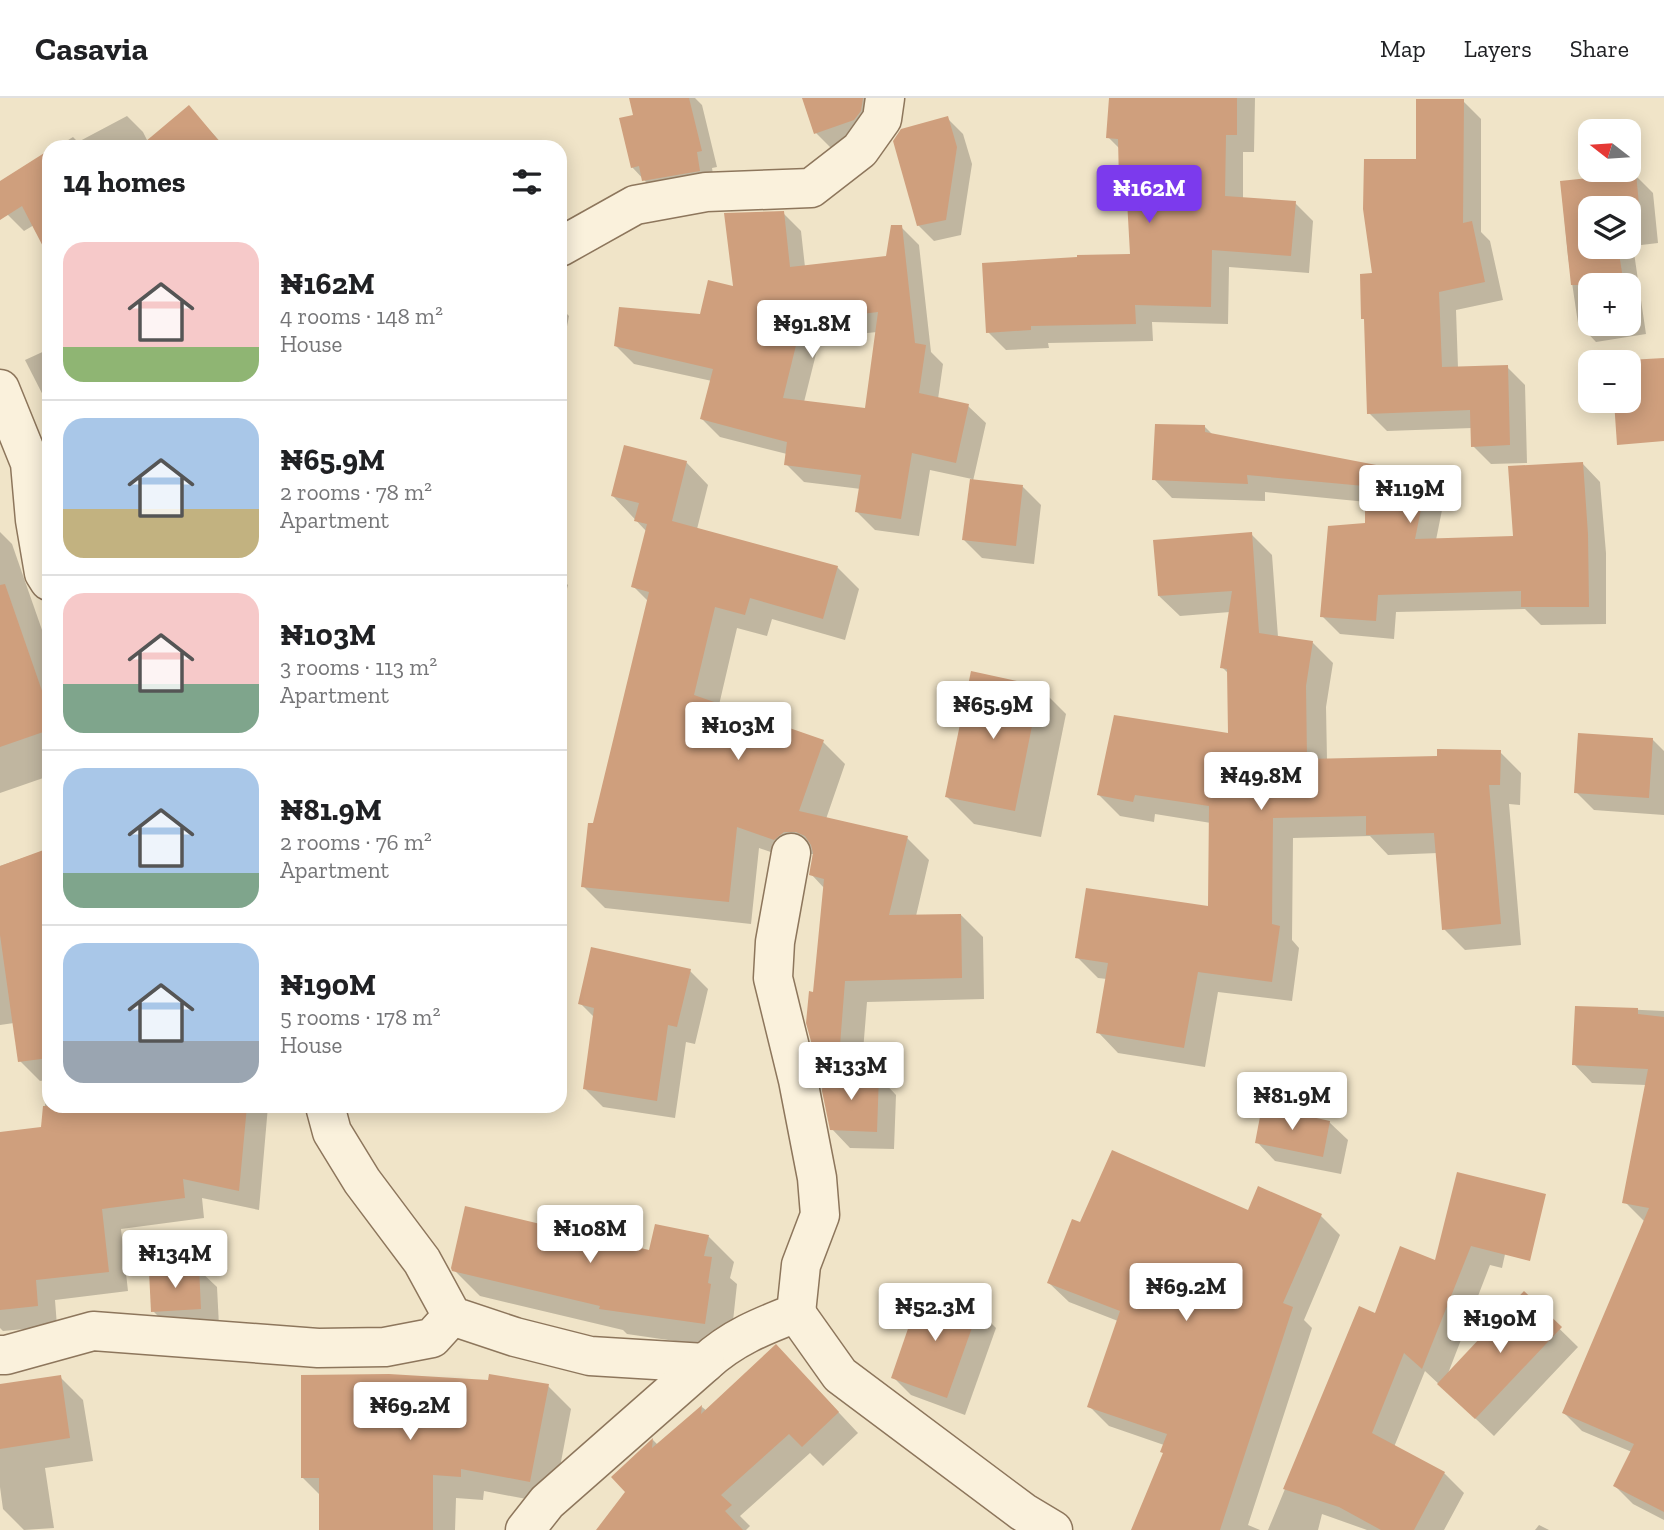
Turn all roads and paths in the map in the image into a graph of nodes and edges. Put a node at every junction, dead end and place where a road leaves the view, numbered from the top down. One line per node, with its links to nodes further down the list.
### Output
1 (885, 98): 2 (street)
2 (567, 243)
3 (0, 389): 4 (street)
4 (42, 561)
5 (791, 852): 7 (street)
6 (327, 1113): 8 (street)
7 (796, 1313): 10 (street); 12 (street)
8 (452, 1316): 9 (street); 10 (street)
9 (0, 1355)
10 (705, 1363): 11 (street)
11 (525, 1530)
12 (1053, 1530)

